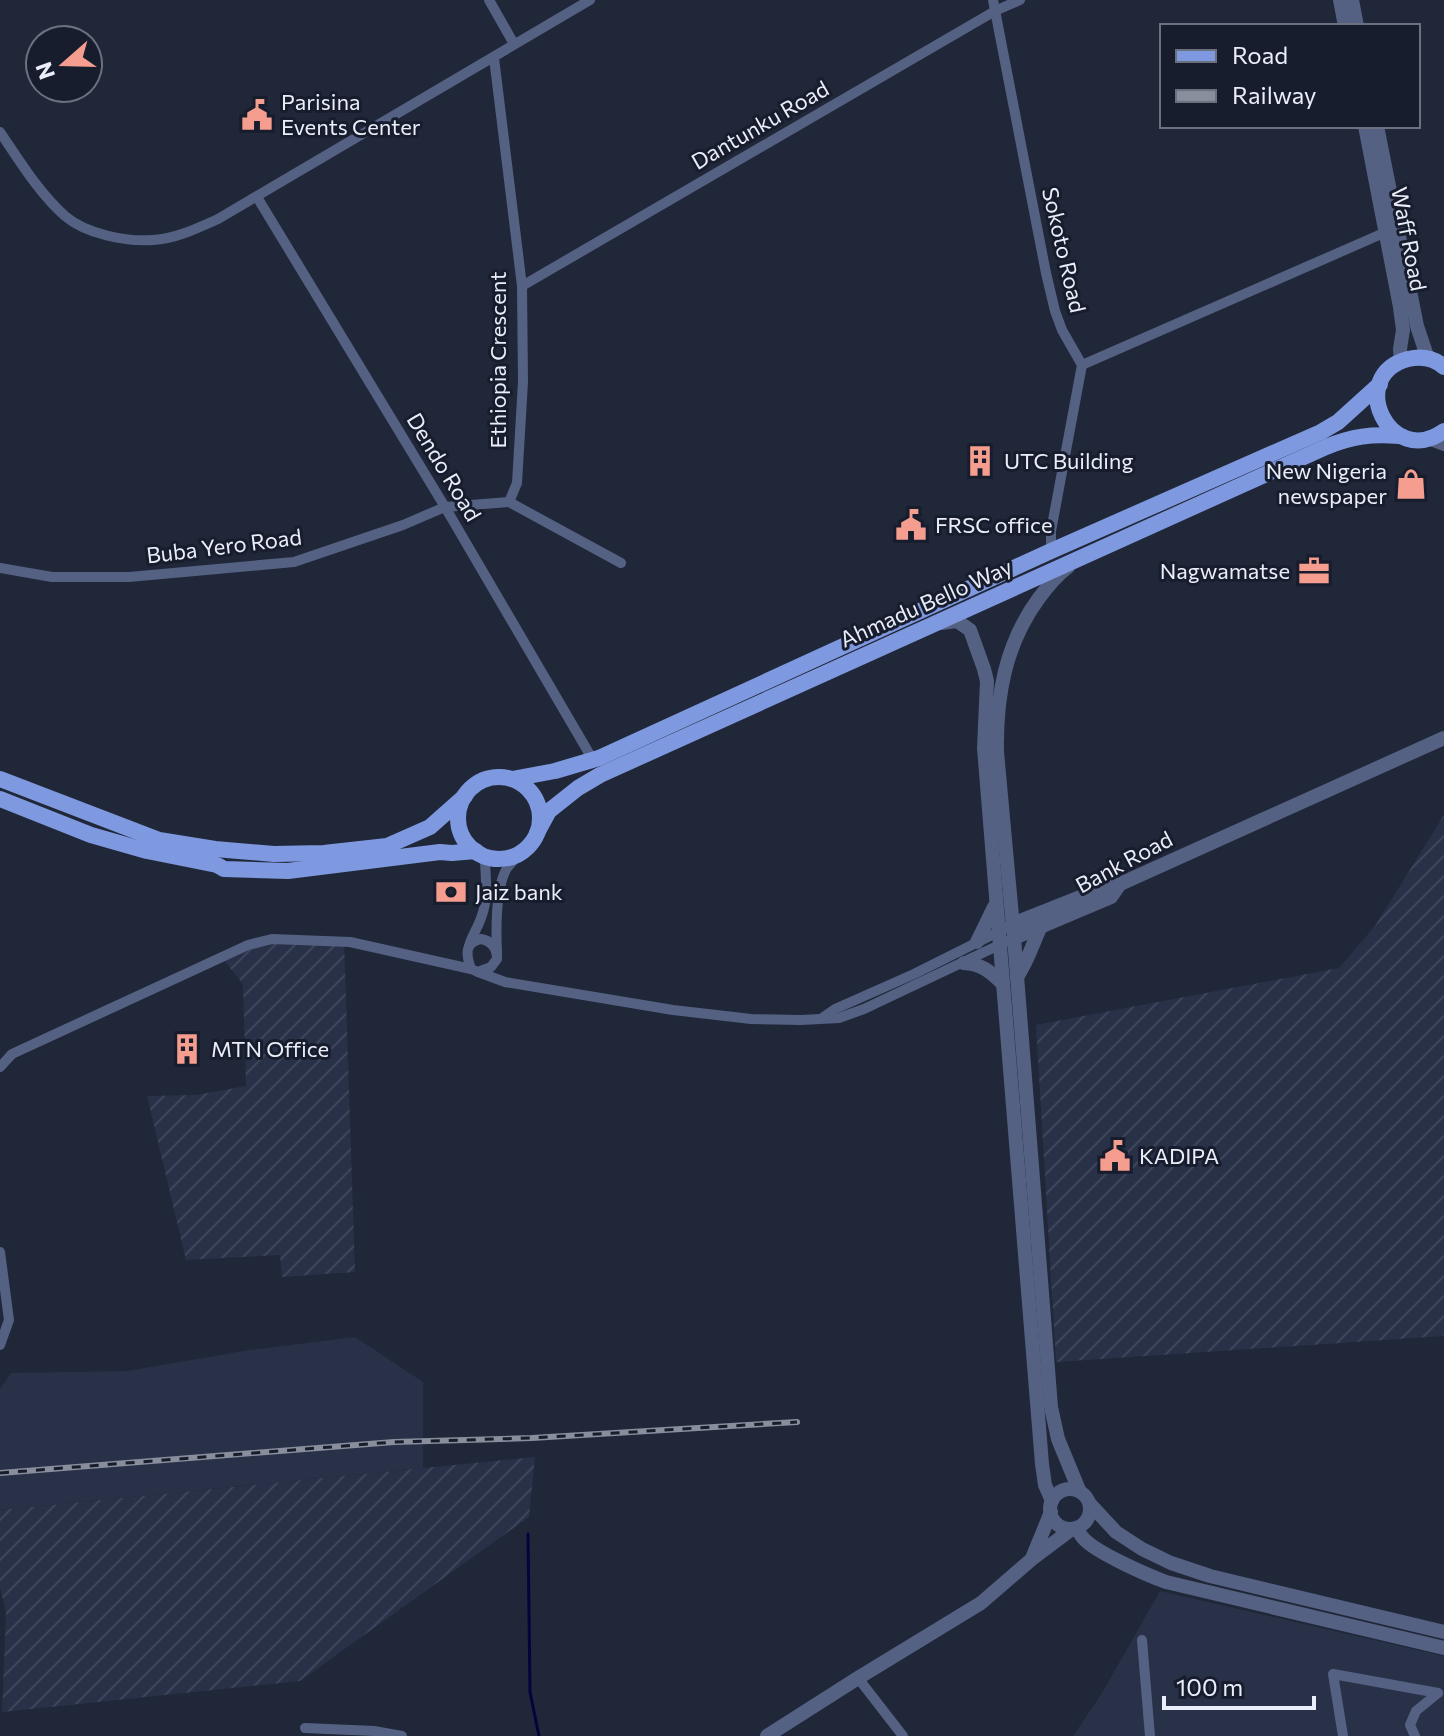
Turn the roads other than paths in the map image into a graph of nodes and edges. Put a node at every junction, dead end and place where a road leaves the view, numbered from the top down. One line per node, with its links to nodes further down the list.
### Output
1 (489, 0): 9 (street)
2 (590, 0): 9 (street)
3 (1020, 0): 6 (street, Dantunku Road)
4 (1340, 0): 7 (street)
5 (1352, 0): 8 (street)
6 (994, 6): 16 (street, Dantunku Road); 19 (street, Sokoto Road)
7 (1345, 24)
8 (1357, 24)
9 (514, 44): 10 (street)
10 (494, 58): 14 (street); 16 (street, Ethiopia Crescent)
11 (1365, 128): 15 (street, Waff Road)
12 (1377, 128): 18 (street, Waff Road)
13 (0, 132): 14 (street)
14 (257, 197): 25 (street, Dendo Road)
15 (1386, 232): 17 (street, Waff Road); 19 (street)
16 (522, 286): 24 (street, Ethiopia Crescent)
17 (1401, 361): 18 (main road); 20 (main road, Ahmadu Bello Way)
18 (1439, 363)
19 (1082, 365): 26 (street)
20 (1380, 384): 22 (main road); 26 (main road, Ahmadu Bello Way)
21 (1444, 431): 23 (main road)
22 (1399, 436): 23 (main road, Ahmadu Bello Way); 27 (main road, Ahmadu Bello Way)
23 (1436, 443)
24 (509, 502): 25 (street); 28 (street)
25 (445, 507): 29 (street, Buba Yero Road); 32 (street, Dendo Road)
26 (1051, 551): 32 (main road, Ahmadu Bello Way)
27 (1080, 558): 30 (main road, Ahmadu Bello Way); 40 (street)
28 (621, 563)
29 (0, 568)
30 (933, 624): 37 (main road, Ahmadu Bello Way); 41 (street)
31 (1444, 738): 42 (street, Bank Road)
32 (593, 760): 34 (main road, Ahmadu Bello Way)
33 (0, 779): 35 (main road)
34 (512, 779): 35 (main road); 37 (main road)
35 (465, 796): 38 (main road)
36 (0, 799): 38 (main road)
37 (537, 833): 39 (main road)
38 (480, 853): 39 (main road); 46 (street)
39 (520, 853): 47 (street)
40 (1010, 897): 42 (street); 43 (street)
41 (995, 903): 44 (street); 45 (street)
42 (1041, 920): 43 (street, Bank Road); 51 (street)
43 (1013, 931): 44 (street, Bank Road); 51 (street)
44 (998, 939): 45 (street, Bank Road); 49 (street, Bank Road); 52 (street)
45 (977, 942): 54 (street, Bank Road)
46 (468, 948): 47 (street); 48 (street); 50 (street)
47 (497, 956): 50 (street); 53 (street)
48 (438, 961): 50 (street, Bank Road); 55 (street, Bank Road)
49 (964, 963): 52 (street); 54 (street, Bank Road)
50 (474, 971): 53 (street, Bank Road)
51 (1017, 977): 58 (street)
52 (1002, 983): 60 (street)
53 (519, 984): 54 (street, Bank Road)
54 (822, 1018)
55 (0, 1067)
56 (0, 1252): 57 (street)
57 (0, 1345)
58 (1079, 1490): 59 (street); 60 (street)
59 (1090, 1504): 61 (street); 63 (street)
60 (1051, 1507): 61 (street); 62 (street)
61 (1074, 1528): 62 (street); 65 (street)
62 (1032, 1559): 66 (street)
63 (1444, 1632)
64 (1142, 1640): 72 (street)
65 (1444, 1648)
66 (858, 1678): 69 (street); 71 (street)
67 (305, 1728): 68 (street)
68 (361, 1733): 70 (street)
69 (900, 1735)
70 (402, 1736)
71 (767, 1736)
72 (1150, 1736)
73 (1343, 1736): 74 (street)
74 (1415, 1736)

